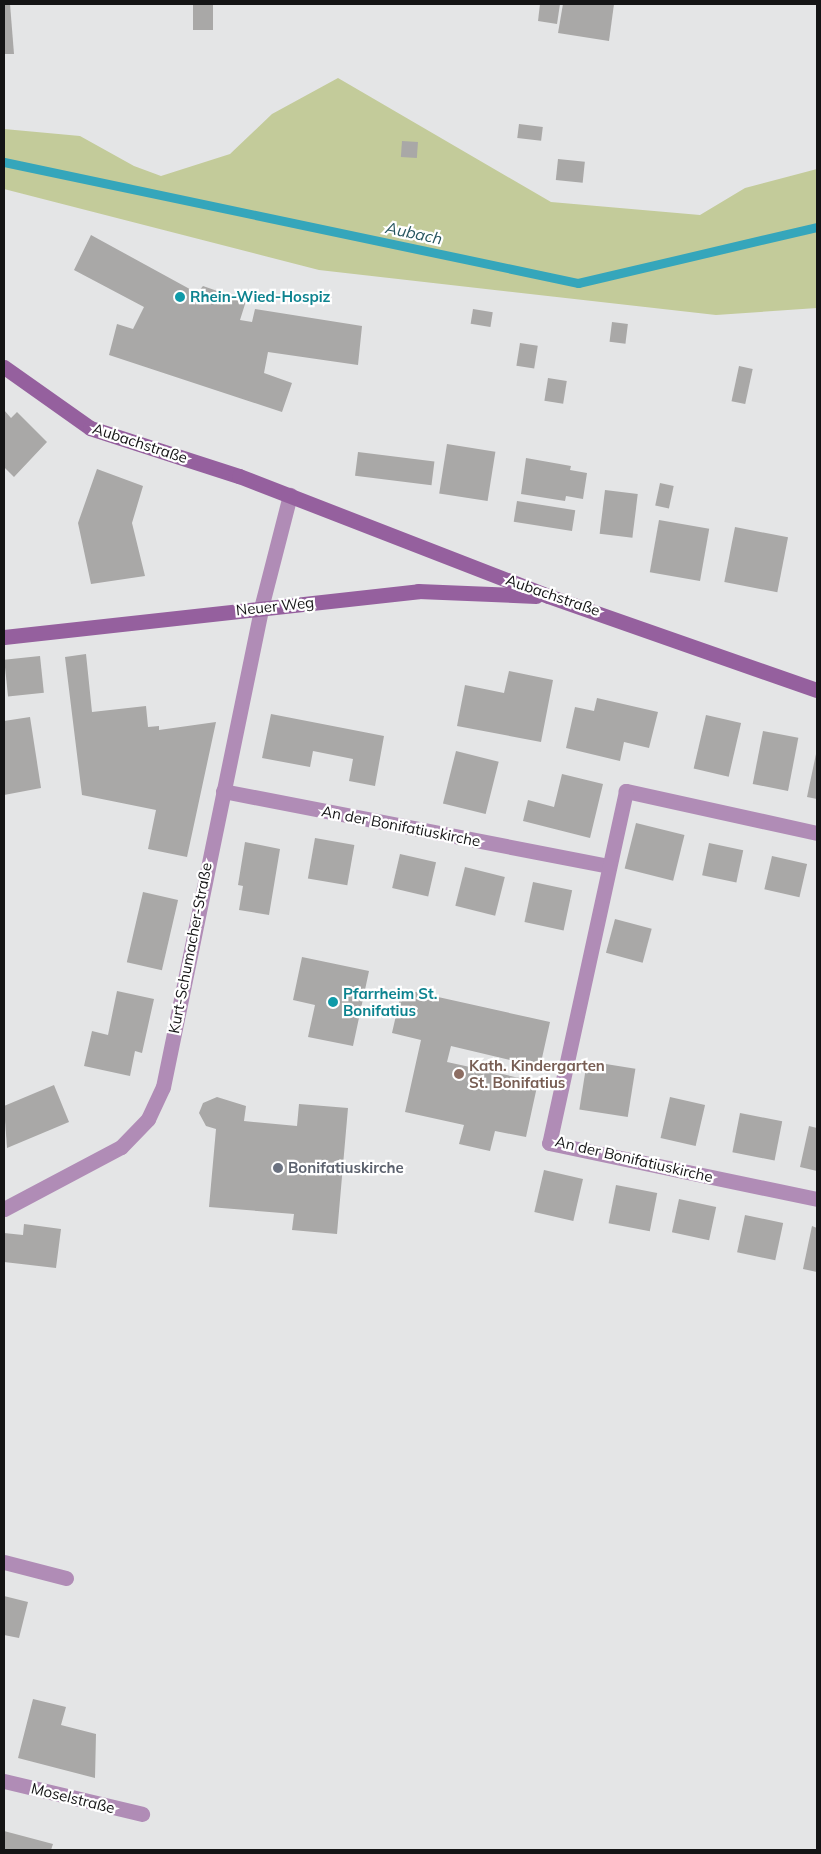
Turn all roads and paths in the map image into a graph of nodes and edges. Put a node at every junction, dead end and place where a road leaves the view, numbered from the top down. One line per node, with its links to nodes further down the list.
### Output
1 (4, 367): 2 (street, Aubachstraße)
2 (290, 495): 3 (street, Aubachstraße); 4 (street)
3 (548, 596): 4 (street, Neuer Weg); 6 (street, Aubachstraße)
4 (261, 608): 5 (street, Neuer Weg); 7 (street, Kurt-Schumacher-Straße)
5 (4, 637)
6 (817, 690)
7 (223, 791): 9 (street, An der Bonifatiuskirche); 11 (street, Kurt-Schumacher-Straße)
8 (817, 833): 9 (street, An der Bonifatiuskirche)
9 (609, 866): 10 (street, An der Bonifatiuskirche)
10 (817, 1199)
11 (4, 1209)
12 (4, 1562): 13 (street)
13 (66, 1578)
14 (4, 1781): 15 (street, Moselstraße)
15 (142, 1814)

